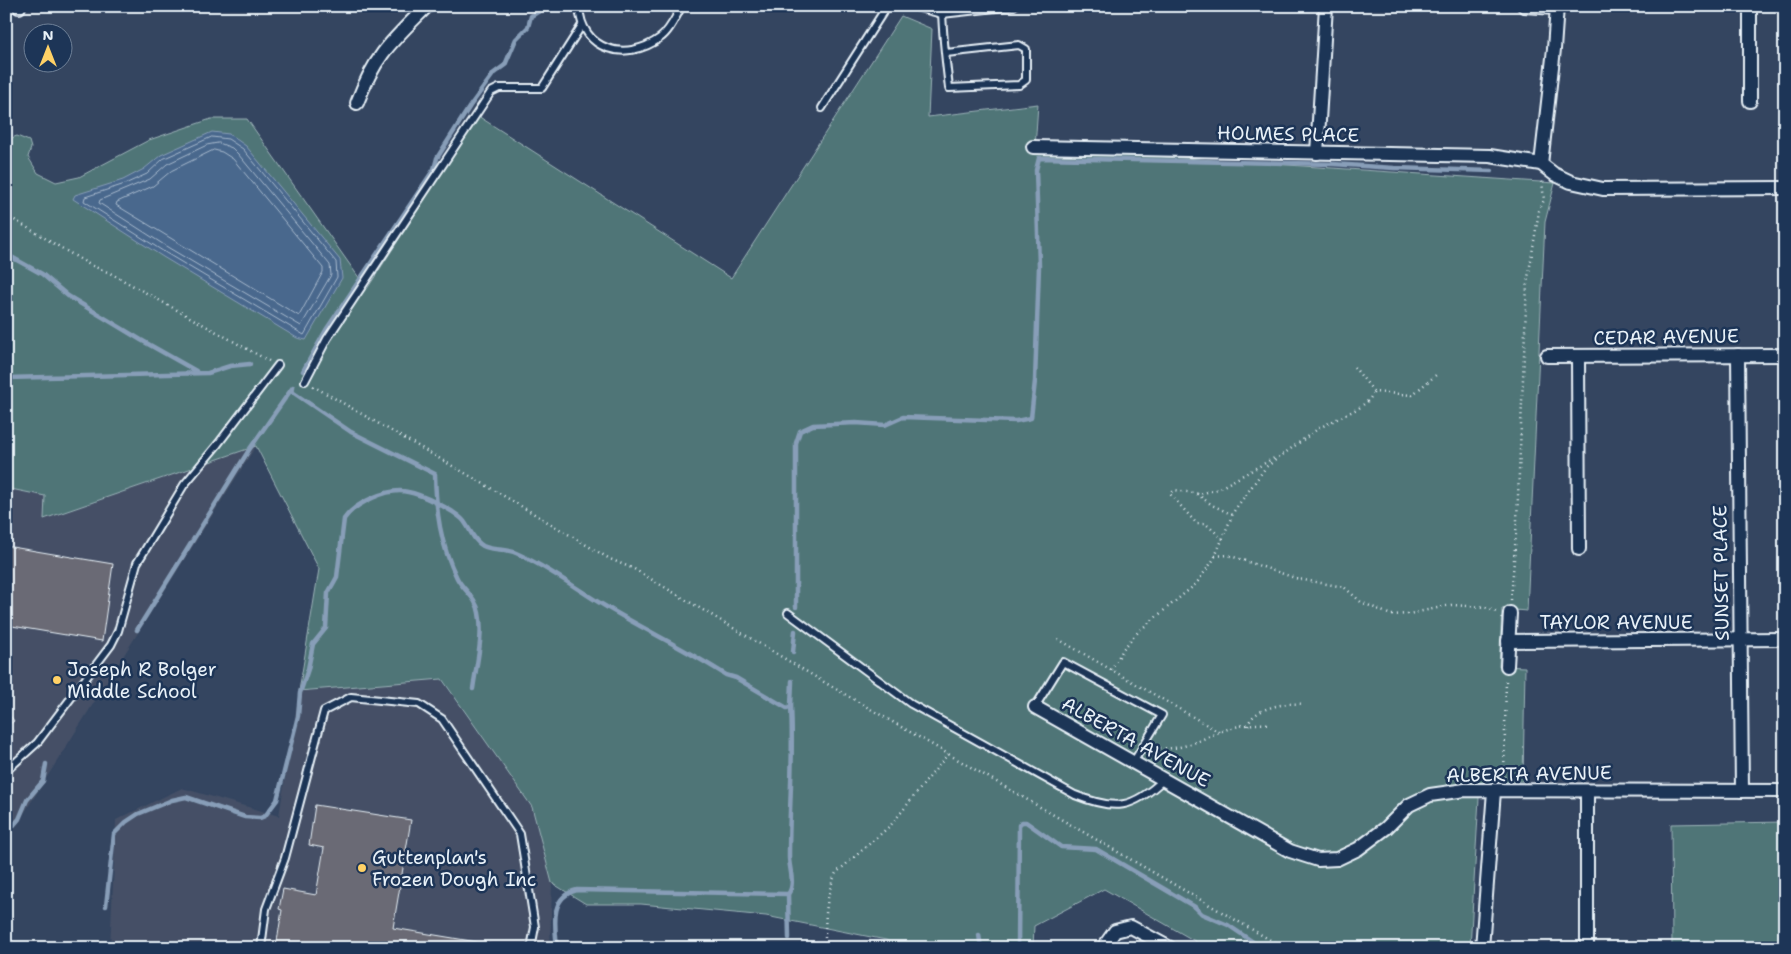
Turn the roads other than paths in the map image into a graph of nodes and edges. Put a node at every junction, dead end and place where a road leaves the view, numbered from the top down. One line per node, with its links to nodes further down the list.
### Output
1 (427, 6): 16 (street)
2 (579, 6): 13 (lane)
3 (682, 6): 13 (lane)
4 (887, 6): 17 (lane)
5 (910, 6): 12 (lane)
6 (942, 6): 12 (lane)
7 (1014, 6): 12 (lane)
8 (1326, 6): 19 (street)
9 (1524, 6): 11 (street)
10 (1750, 6): 15 (street)
11 (1557, 7): 20 (street)
12 (942, 14): 14 (lane)
13 (582, 25): 27 (lane)
14 (946, 53): 14 (lane)
15 (1750, 102)
16 (357, 103)
17 (822, 108)
18 (1033, 147): 19 (street, HOLMES PLACE)
19 (1317, 153): 20 (street, HOLMES PLACE)
20 (1544, 166): 21 (street)
21 (1785, 188)
22 (1738, 355): 23 (street, CEDAR AVENUE); 25 (street, CEDAR AVENUE); 31 (street, SUNSET PLACE)
23 (1785, 355)
24 (1547, 356): 25 (street, CEDAR AVENUE)
25 (1578, 357): 28 (street)
26 (278, 365): 37 (lane)
27 (305, 381)
28 (1579, 549)
29 (788, 613): 38 (lane)
30 (1510, 616): 33 (street)
31 (1741, 639): 32 (street, TAYLOR AVENUE); 33 (street, TAYLOR AVENUE); 40 (street, SUNSET PLACE)
32 (1785, 639)
33 (1508, 641): 34 (street)
34 (1507, 666)
35 (1035, 707): 36 (street, ALBERTA AVENUE); 36 (lane)
36 (1134, 761): 38 (street, ALBERTA AVENUE)
37 (6, 771)
38 (1164, 778): 39 (street, ALBERTA AVENUE)
39 (1499, 791): 42 (street, ALBERTA AVENUE); 47 (street)
40 (1742, 791): 41 (street, ALBERTA AVENUE); 42 (street, ALBERTA AVENUE)
41 (1785, 791)
42 (1587, 792): 48 (street)
43 (261, 948): 44 (lane)
44 (531, 948)
45 (1103, 948): 46 (street)
46 (1170, 948)
47 (1482, 948)
48 (1587, 948)

